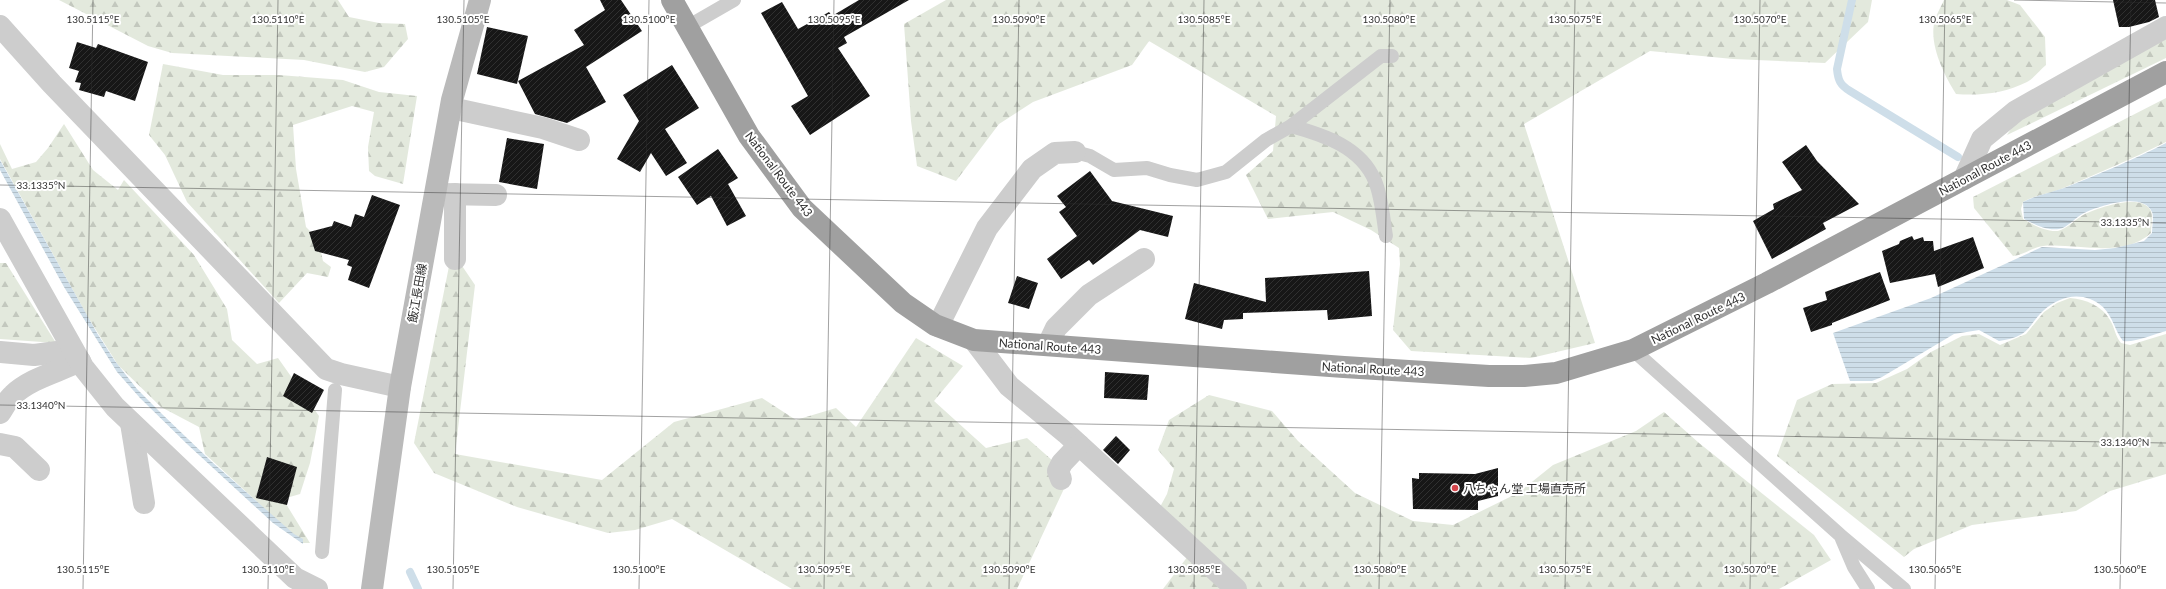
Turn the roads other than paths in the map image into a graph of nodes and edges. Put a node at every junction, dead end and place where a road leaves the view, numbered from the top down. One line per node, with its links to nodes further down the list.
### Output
1 (480, 0): 9 (main road, 飯江長田線)
2 (672, 0): 5 (highway, National Route 443)
3 (734, 0): 5 (lane)
4 (0, 26): 26 (street)
5 (687, 27): 20 (highway, National Route 443)
6 (2166, 27): 13 (street)
7 (1392, 56): 10 (lane)
8 (2166, 72): 13 (highway, National Route 443)
9 (451, 108): 11 (street); 14 (main road, 飯江長田線)
10 (1291, 126): 12 (lane); 17 (lane)
11 (579, 140)
12 (1076, 152): 20 (street)
13 (1964, 179): 23 (highway, National Route 443)
14 (445, 194): 15 (street); 18 (street); 26 (main road, 飯江長田線)
15 (496, 194)
16 (0, 219): 25 (street)
17 (1386, 236)
18 (455, 259)
19 (1144, 259): 22 (street)
20 (938, 326): 21 (highway, National Route 443)
21 (974, 340): 22 (highway, National Route 443); 31 (street)
22 (1048, 346): 23 (highway, National Route 443)
23 (1633, 350): 35 (lane)
24 (0, 352): 25 (street)
25 (77, 355): 28 (street); 29 (street)
26 (400, 387): 38 (main road, 飯江長田線)
27 (335, 390): 36 (lane)
28 (0, 413)
29 (131, 423): 34 (street); 37 (street)
30 (0, 444): 32 (street)
31 (1078, 445): 33 (street); 39 (street)
32 (39, 470)
33 (1061, 479)
34 (144, 503)
35 (1840, 535): 40 (lane); 41 (lane)
36 (322, 552)
37 (317, 589)
38 (372, 589)
39 (1236, 589)
40 (1868, 589)
41 (1904, 589)

